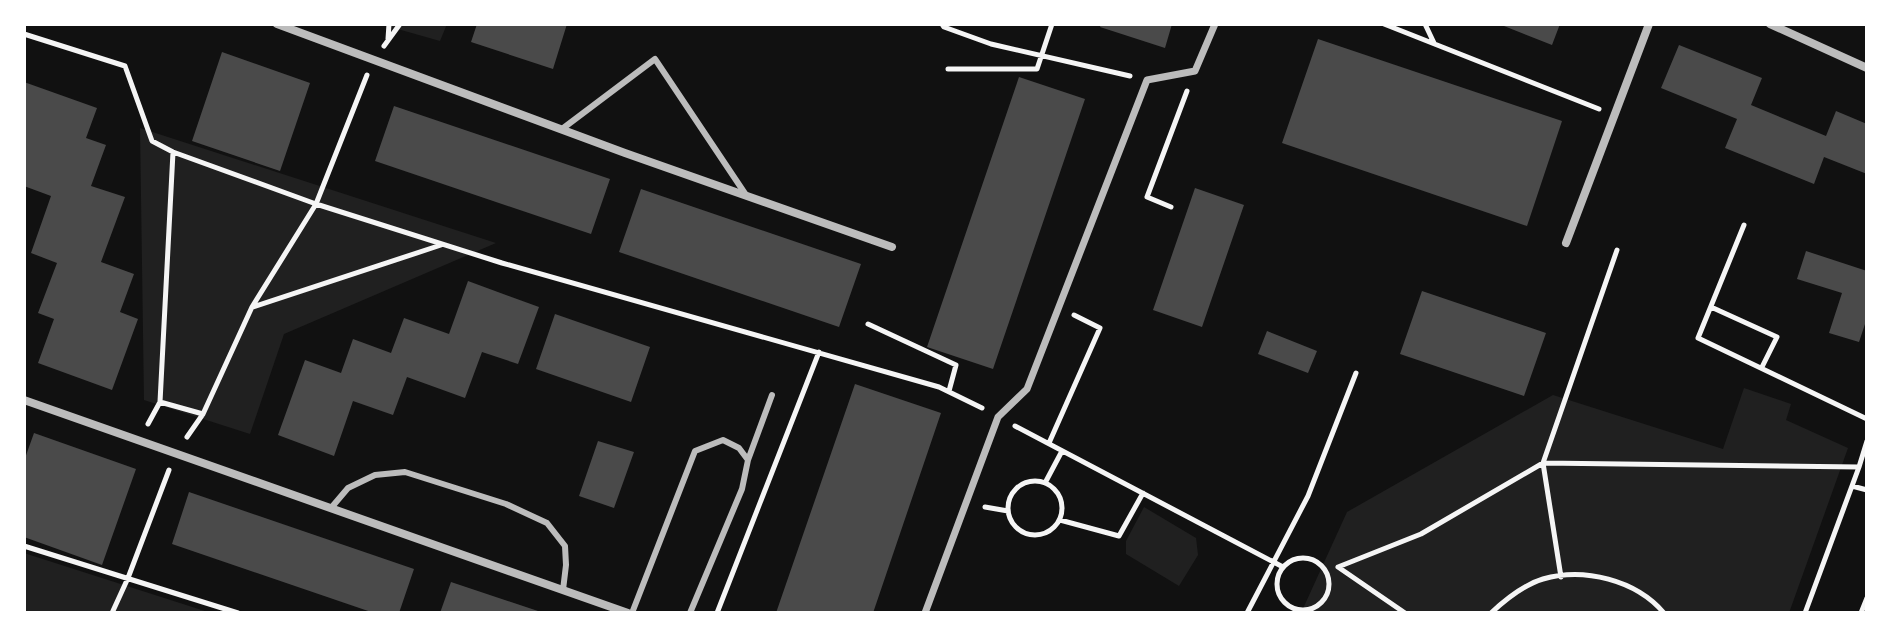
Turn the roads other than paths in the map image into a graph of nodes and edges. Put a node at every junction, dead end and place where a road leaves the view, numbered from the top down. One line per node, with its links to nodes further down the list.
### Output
1 (277, 24): 6 (street)
2 (1215, 24): 17 (street)
3 (1649, 24): 8 (street)
4 (1770, 24): 5 (street)
5 (1867, 68)
6 (562, 129): 7 (street); 7 (lane)
7 (746, 195): 9 (street)
8 (1566, 243)
9 (892, 247)
10 (772, 395): 12 (lane)
11 (24, 400): 13 (street)
12 (748, 460): 15 (lane); 16 (lane)
13 (331, 508): 14 (street); 14 (lane)
14 (563, 590): 15 (street)
15 (630, 613)
16 (690, 613)
17 (925, 613)

